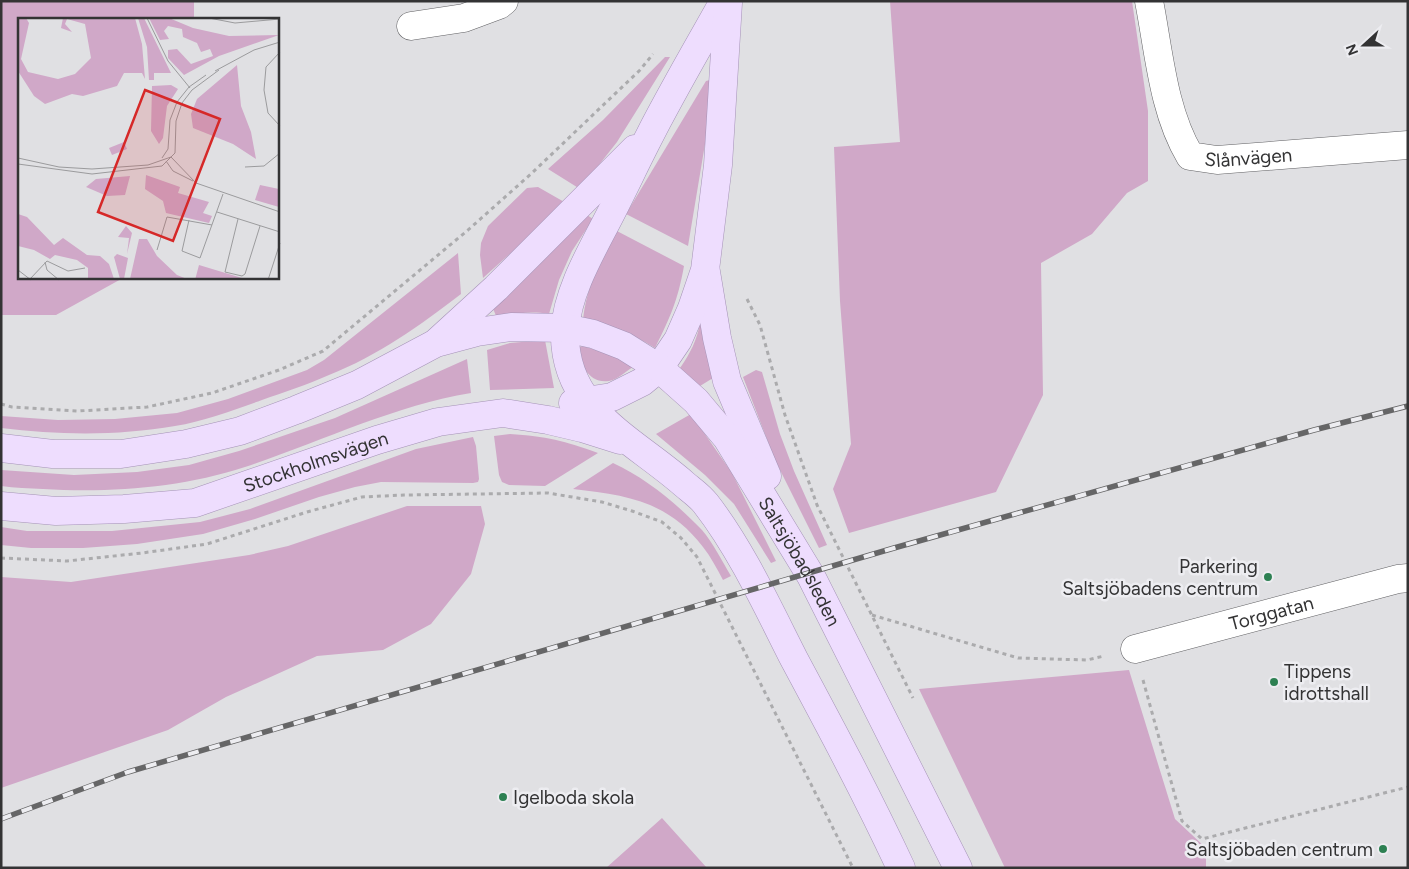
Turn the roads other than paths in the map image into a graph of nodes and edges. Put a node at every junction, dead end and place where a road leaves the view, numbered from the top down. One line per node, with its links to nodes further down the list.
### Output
1 (504, 1): 4 (street)
2 (726, 1): 5 (main road); 7 (main road)
3 (1149, 1): 6 (street, Slånvägen)
4 (411, 26)
5 (650, 134): 8 (main road); 9 (main road)
6 (1408, 145)
7 (705, 270): 10 (main road); 16 (main road)
8 (565, 328): 9 (main road); 10 (main road, Saltsjöbadsleden); 11 (main road)
9 (436, 343): 14 (main road)
10 (660, 368): 11 (main road); 16 (main road, Saltsjöbadsleden)
11 (587, 401): 12 (main road); 13 (main road)
12 (503, 413): 13 (main road, Stockholmsvägen); 15 (main road, Stockholmsvägen)
13 (628, 443): 19 (main road)
14 (1, 448)
15 (1, 506)
16 (811, 576): 20 (main road, Saltsjöbadsleden)
17 (1408, 578): 18 (street, Torggatan)
18 (1135, 649)
19 (901, 868)
20 (958, 868)

